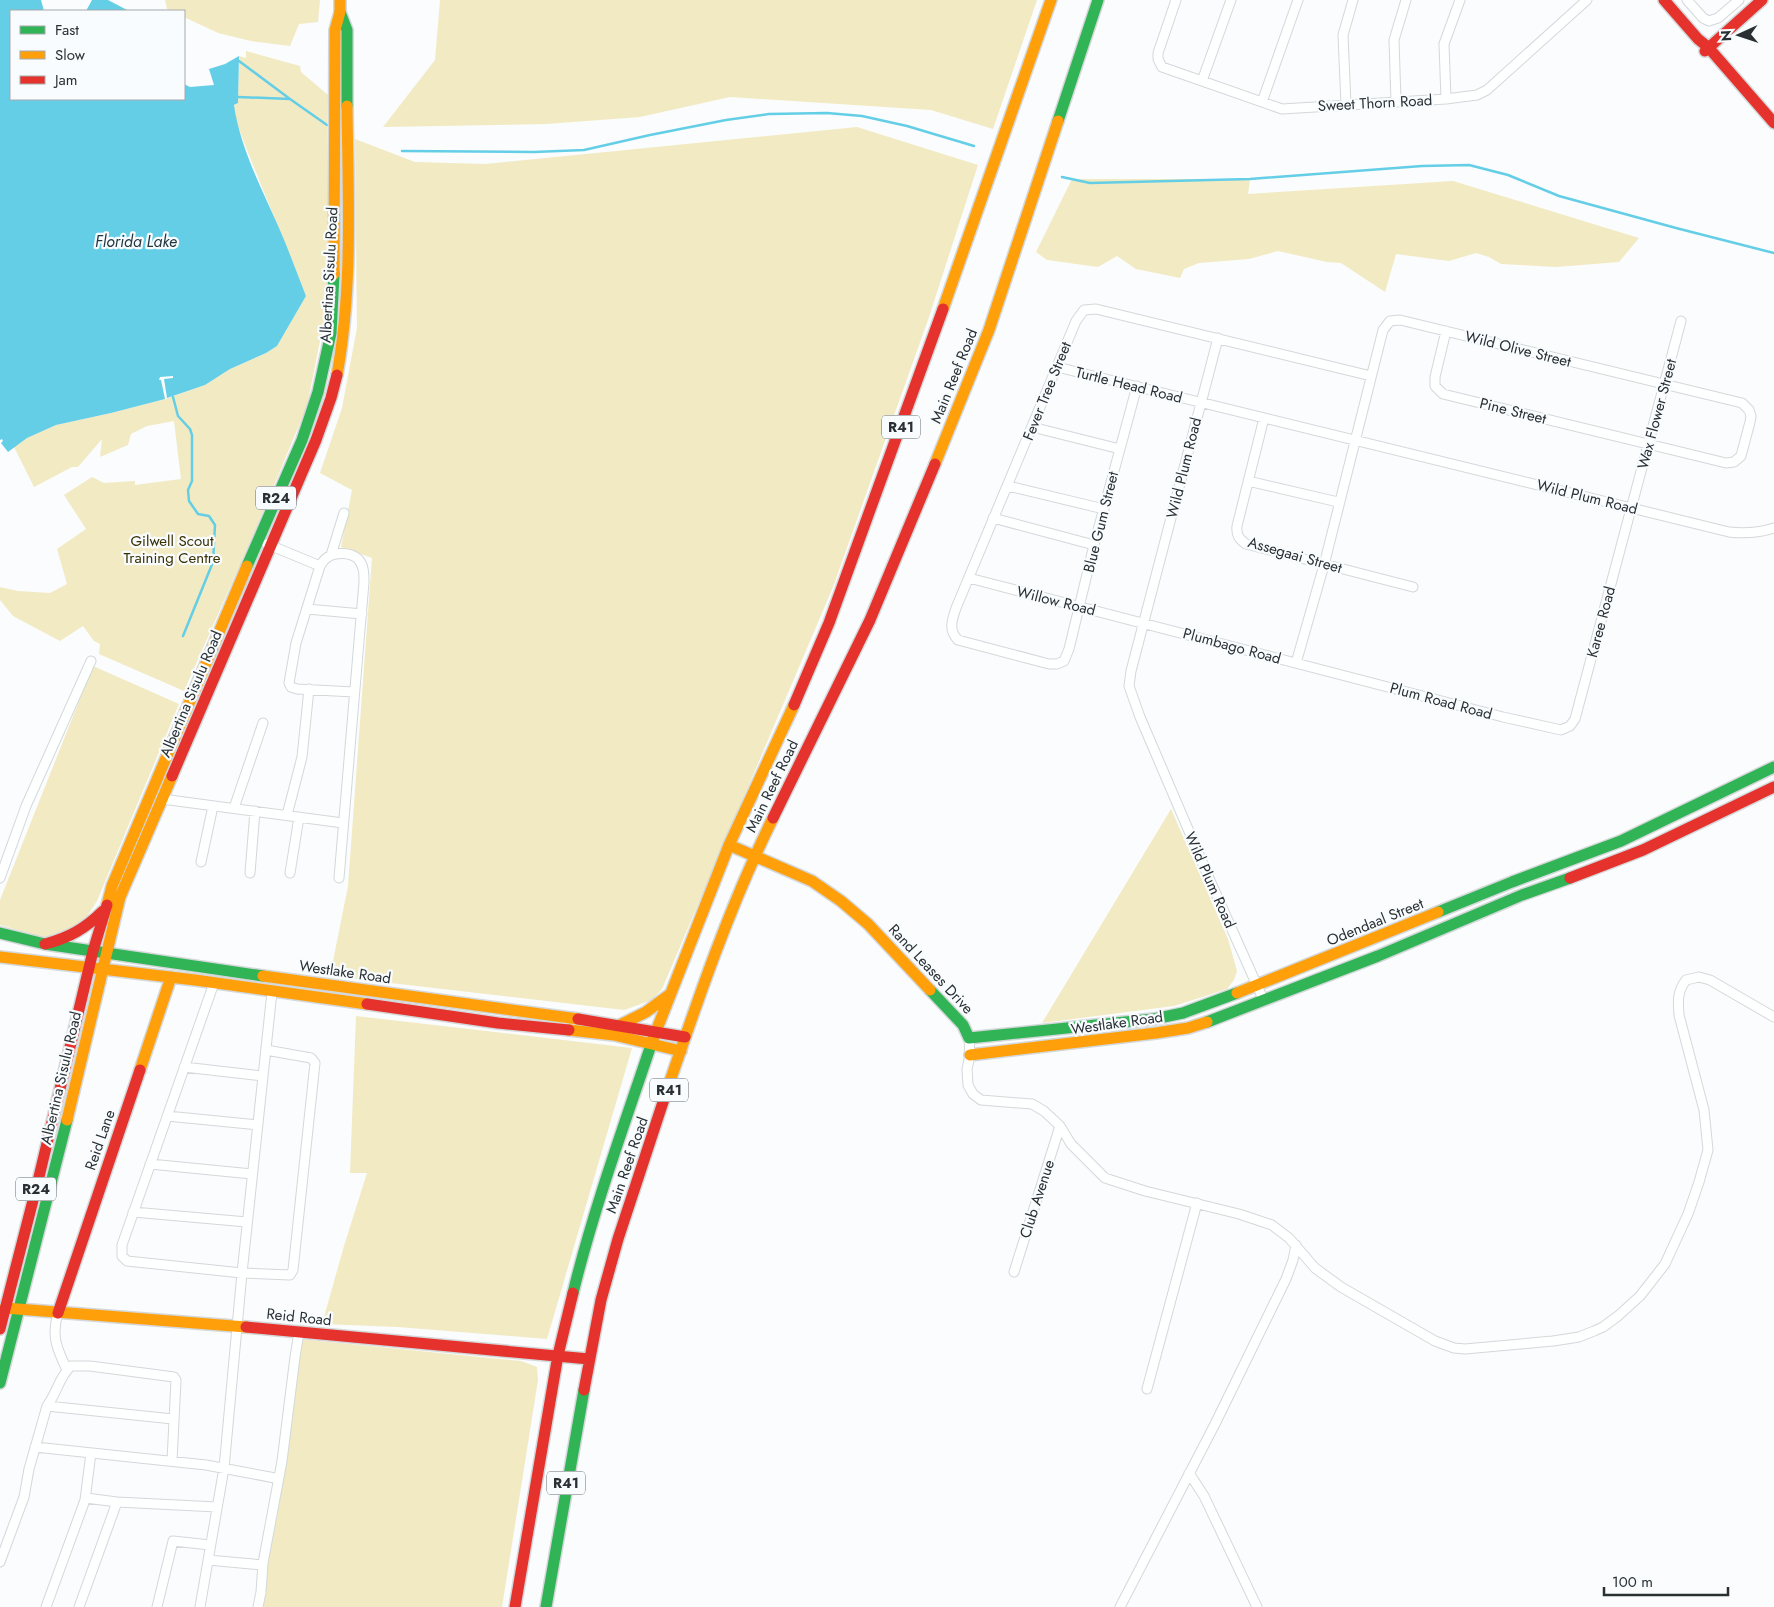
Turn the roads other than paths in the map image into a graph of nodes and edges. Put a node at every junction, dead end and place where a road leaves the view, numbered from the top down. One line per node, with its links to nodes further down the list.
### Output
1 (340, 0): 15 (main road, Albertina Sisulu Road / R24)
2 (1051, 0): 74 (main road, Main Reef Road / R41)
3 (1098, 0): 75 (main road, Main Reef Road / R41)
4 (1176, 0): 17 (street, Sweet Thorn Road)
5 (1231, 0): 17 (street)
6 (1298, 0): 19 (street)
7 (1353, 0): 21 (street)
8 (1406, 0): 20 (street)
9 (1460, 0): 18 (street)
10 (1587, 0): 18 (street, Sweet Thorn Road)
11 (1664, 0): 16 (main road)
12 (1687, 0): 13 (street)
13 (1739, 0)
14 (1762, 0): 16 (main road)
15 (340, 12): 45 (main road, Albertina Sisulu Road / R24); 47 (main road, Albertina Sisulu Road / R24)
16 (1706, 49): 22 (main road); 23 (main road)
17 (1202, 81): 19 (street, Sweet Thorn Road)
18 (1446, 99): 20 (street, Sweet Thorn Road)
19 (1262, 102): 21 (street, Sweet Thorn Road)
20 (1396, 102): 21 (street, Sweet Thorn Road)
21 (1346, 105)
22 (1774, 123)
23 (1774, 132)
24 (1681, 321): 29 (street, Wax Flower Street)
25 (1446, 331): 28 (street, Wild Olive Street); 29 (street, Wild Olive Street); 35 (street, Pine Street)
26 (1218, 338): 27 (street, Fever Tree Street); 28 (street, Fever Tree Street); 31 (street)
27 (1057, 367): 30 (street, Turtle Head Road); 33 (street, Fever Tree Street)
28 (1371, 376): 34 (street, Wild Olive Street)
29 (1665, 384): 35 (street, Wax Flower Street); 35 (street, Wild Olive Street)
30 (1137, 386): 31 (street, Turtle Head Road); 36 (street, Blue Gum Street)
31 (1200, 404): 32 (street, Wild Plum Road); 56 (street, Wild Plum Road)
32 (1264, 418): 34 (street, Wild Plum Road); 37 (street, Assegaai Street)
33 (1032, 427): 36 (street); 38 (street, Fever Tree Street)
34 (1354, 440): 39 (street, Wild Olive Street); 40 (street, Wild Plum Road)
35 (1649, 444): 40 (street, Wax Flower Street)
36 (1120, 449): 41 (street, Blue Gum Street)
37 (1248, 481): 39 (street); 49 (street, Assegaai Street)
38 (1008, 486): 41 (street); 43 (street, Fever Tree Street)
39 (1338, 502): 49 (street, Wild Olive Street)
40 (1632, 508): 44 (street, Wild Plum Road); 64 (street, Karee Road)
41 (1104, 509): 46 (street, Blue Gum Street)
42 (344, 513): 48 (street)
43 (993, 518): 46 (street); 51 (street, Fever Tree Street)
44 (1774, 528)
45 (258, 539): 47 (street); 81 (main road, Albertina Sisulu Road / R24)
46 (1094, 545): 53 (street, Blue Gum Street)
47 (270, 546): 50 (street); 67 (main road, Albertina Sisulu Road / R24)
48 (331, 555): 50 (street); 55 (street)
49 (1324, 565): 52 (street, Assegaai Street); 59 (street, Wild Olive Street)
50 (320, 566): 54 (street)
51 (969, 578): 53 (street, Willow Road); 57 (street, Fever Tree Street)
52 (1413, 587)
53 (1080, 607): 56 (street, Willow Road); 57 (street, Blue Gum Street)
54 (306, 609): 55 (street); 61 (street)
55 (362, 614): 62 (street)
56 (1144, 623): 59 (street, Plumbago Road); 91 (street, Wild Plum Road)
57 (1066, 658)
58 (91, 660): 79 (street)
59 (1296, 663): 60 (street, Plumbago Road)
60 (1321, 670): 64 (street, Plum Road Road)
61 (309, 689): 62 (street); 71 (street)
62 (354, 692): 73 (street)
63 (263, 723): 69 (street)
64 (1561, 730)
65 (1774, 767): 91 (main road, Odendaal Street)
66 (1774, 787): 94 (main road)
67 (162, 799): 68 (street); 85 (main road, Albertina Sisulu Road / R24)
68 (213, 806): 69 (street); 76 (street)
69 (234, 808): 70 (street)
70 (255, 811): 71 (street); 77 (street)
71 (287, 815): 72 (street)
72 (299, 817): 73 (street); 78 (street)
73 (343, 823): 80 (street)
74 (729, 845): 75 (main road, Rand Leases Drive); 93 (main road, Main Reef Road / R41)
75 (754, 856): 98 (main road, Main Reef Road / R41); 99 (main road, Rand Leases Drive)
76 (202, 862)
77 (250, 873)
78 (290, 873)
79 (0, 878)
80 (339, 878)
81 (104, 910): 83 (main road); 84 (main road, Albertina Sisulu Road / R24)
82 (0, 933): 83 (main road, Westlake Road)
83 (45, 944): 84 (main road, Westlake Road)
84 (93, 951): 85 (main road, Westlake Road); 87 (main road, Albertina Sisulu Road / R24)
85 (106, 954): 88 (main road, Albertina Sisulu Road / R24); 96 (main road, Westlake Road)
86 (0, 957): 87 (main road, Westlake Road)
87 (89, 968): 88 (main road, Westlake Road); 117 (main road, Albertina Sisulu Road / R24)
88 (103, 970): 89 (main road, Westlake Road); 118 (main road, Albertina Sisulu Road / R24)
89 (172, 977): 90 (main road, Westlake Road); 119 (main road, Reid Lane)
90 (214, 983): 92 (main road, Westlake Road); 104 (street)
91 (1257, 986): 94 (street, Wild Plum Road); 99 (main road, Odendaal Street)
92 (272, 992): 100 (main road, Westlake Road); 101 (street)
93 (670, 994): 96 (main road); 97 (main road, Main Reef Road / R41)
94 (1264, 1001): 103 (main road, Westlake Road)
95 (1774, 1017): 114 (street, Rand Leases Drive)
96 (620, 1024): 97 (main road, Westlake Road)
97 (656, 1030): 98 (main road, Westlake Road); 100 (main road, Main Reef Road / R41)
98 (685, 1037): 102 (main road, Main Reef Road / R41)
99 (969, 1038): 103 (street, Rand Leases Drive)
100 (651, 1045): 102 (main road, Westlake Road); 123 (main road, Main Reef Road / R41)
101 (266, 1050): 105 (street); 116 (street)
102 (681, 1051): 124 (main road, Main Reef Road / R41)
103 (970, 1055): 108 (street, Rand Leases Drive)
104 (184, 1067): 105 (street); 106 (street)
105 (263, 1076): 107 (street)
106 (167, 1116): 107 (street); 109 (street)
107 (258, 1125): 110 (street)
108 (1060, 1126): 111 (street, Rand Leases Drive); 115 (street, Club Avenue)
109 (150, 1164): 110 (street); 112 (street)
110 (252, 1174): 113 (street)
111 (1196, 1202): 114 (street, Rand Leases Drive); 127 (street)
112 (134, 1212): 113 (street); 116 (street)
113 (247, 1222): 116 (street)
114 (1296, 1245): 134 (street)
115 (1014, 1272)
116 (242, 1273): 120 (street)
117 (5, 1308): 118 (main road, Reid Road); 121 (main road, Albertina Sisulu Road / R24)
118 (19, 1310): 119 (main road, Reid Road); 126 (main road, Albertina Sisulu Road / R24)
119 (58, 1313): 120 (main road, Reid Road); 125 (street)
120 (238, 1326): 122 (main road, Reid Road); 133 (street)
121 (0, 1329)
122 (299, 1332): 123 (main road, Reid Road); 142 (street)
123 (558, 1355): 124 (main road, Reid Road); 148 (main road, Main Reef Road / R41)
124 (589, 1359): 149 (main road, Main Reef Road / R41)
125 (66, 1370): 128 (street); 129 (street)
126 (0, 1383)
127 (1147, 1388)
128 (47, 1406): 129 (street); 130 (street)
129 (173, 1419): 132 (street)
130 (35, 1447): 131 (street); 141 (street)
131 (92, 1453): 132 (street); 136 (street)
132 (172, 1462): 133 (street)
133 (224, 1468): 135 (street); 138 (street)
134 (1189, 1472): 150 (street); 151 (street)
135 (275, 1478)
136 (86, 1498): 137 (street); 143 (street)
137 (117, 1502): 138 (street); 144 (street)
138 (217, 1507): 139 (street)
139 (210, 1545): 140 (street); 145 (street)
140 (208, 1560): 142 (street); 146 (street)
141 (0, 1562)
142 (263, 1566): 147 (street)
143 (46, 1607)
144 (79, 1607)
145 (157, 1607)
146 (200, 1607)
147 (258, 1607)
148 (515, 1607)
149 (546, 1607)
150 (1120, 1607)
151 (1257, 1607)

